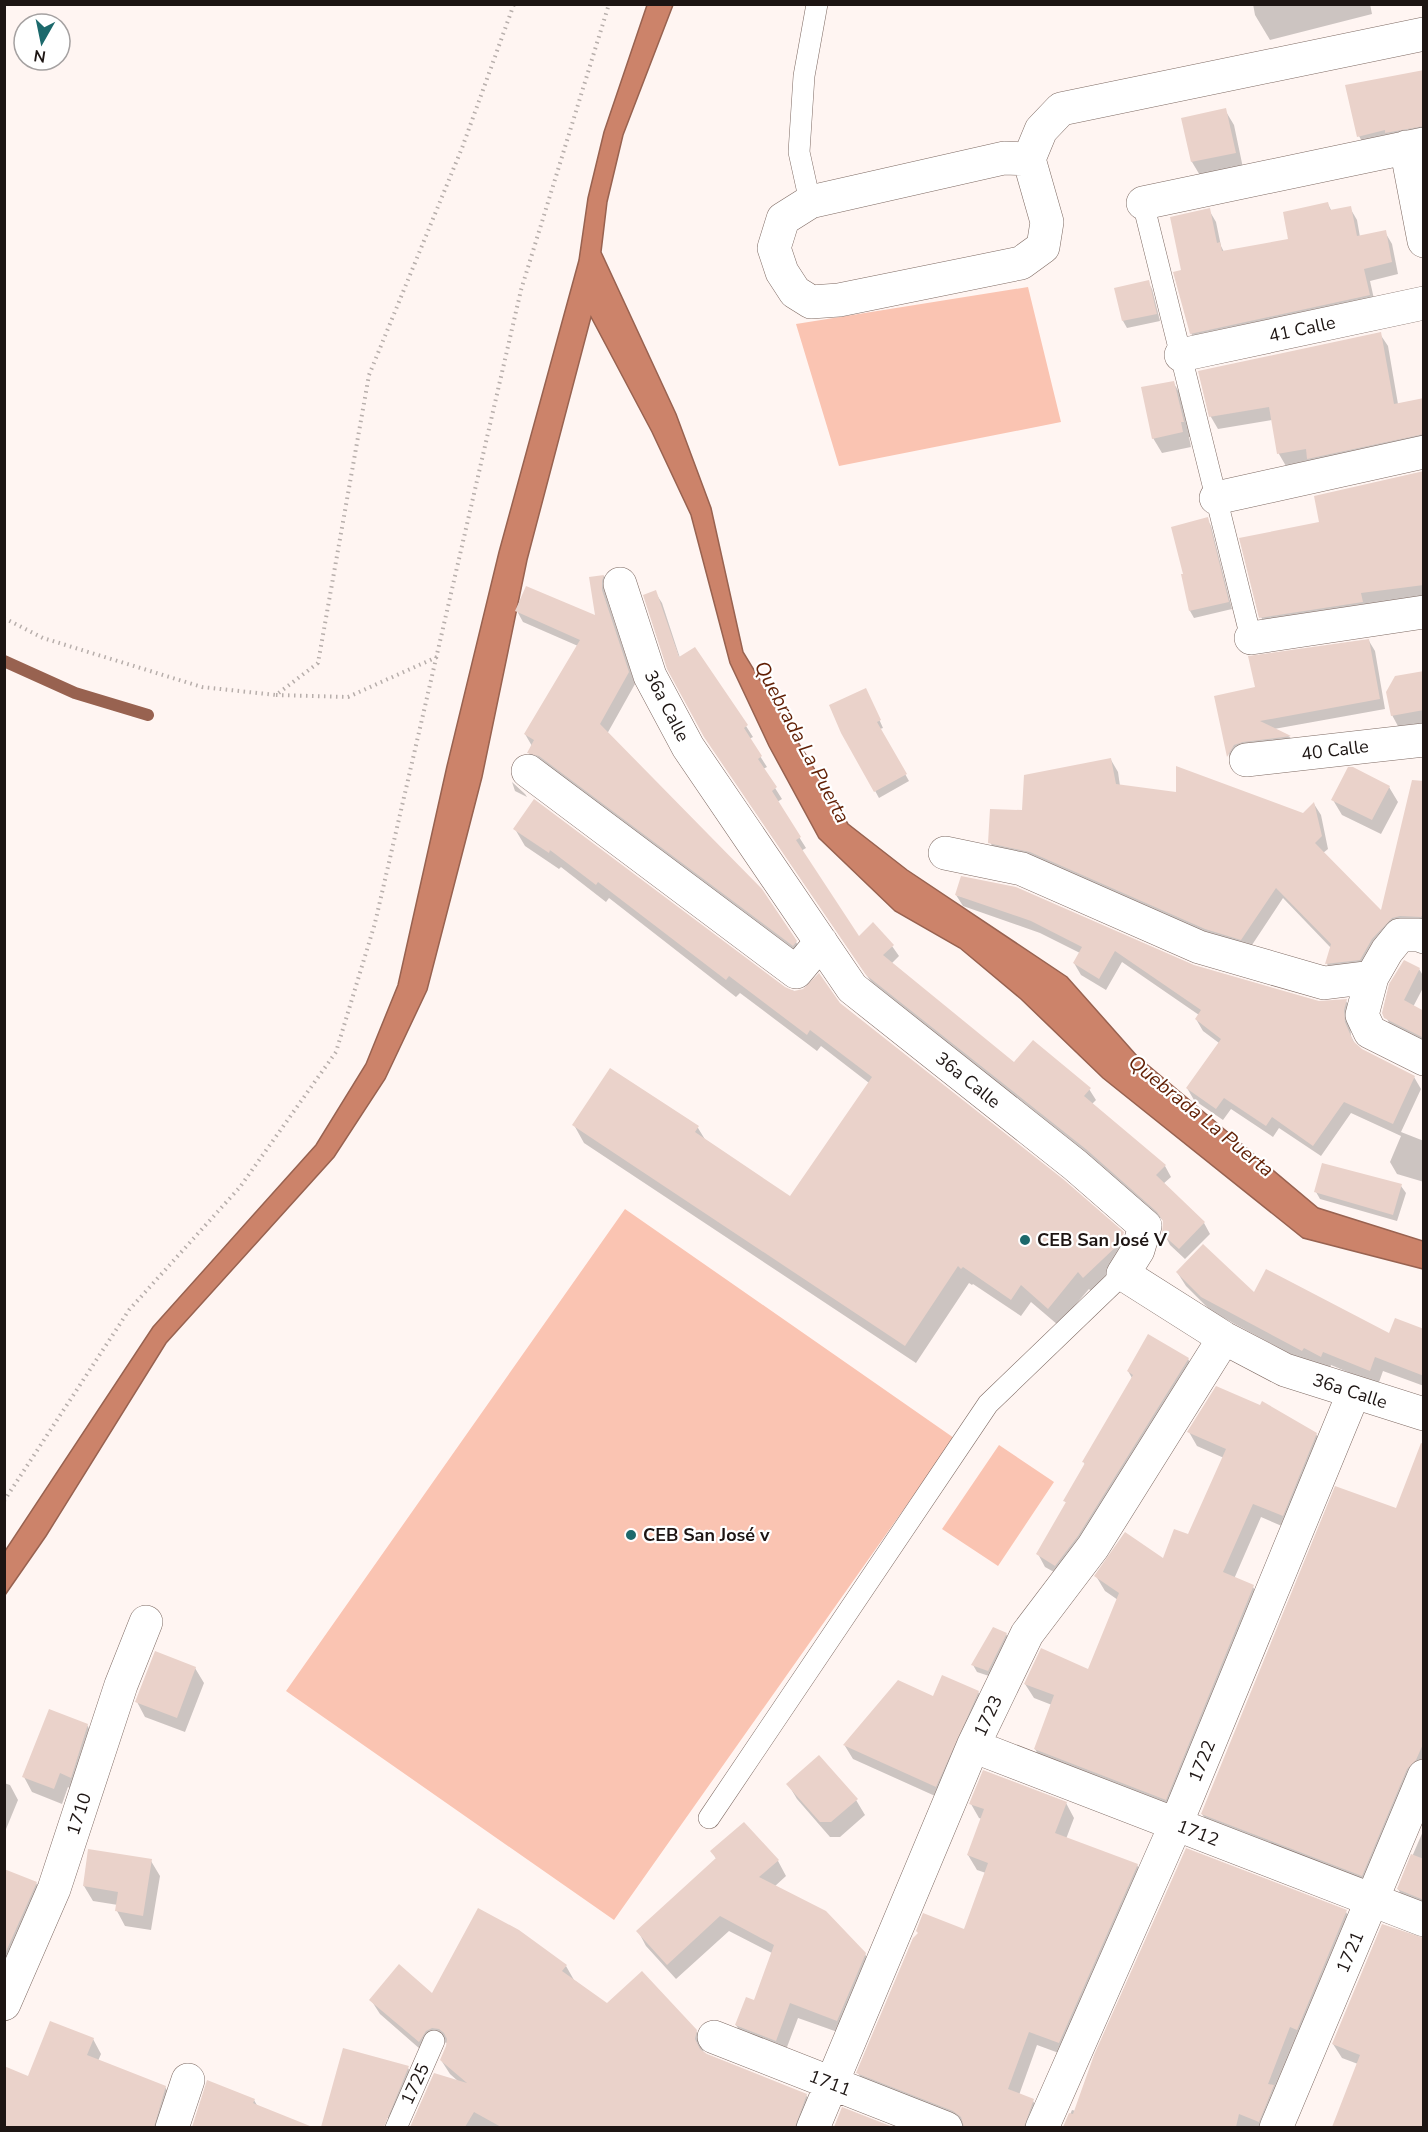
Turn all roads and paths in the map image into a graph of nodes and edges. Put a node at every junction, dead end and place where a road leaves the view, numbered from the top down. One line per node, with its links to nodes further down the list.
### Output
1 (514, 4): 19 (path)
2 (609, 4): 18 (path)
3 (817, 4): 7 (lane)
4 (1424, 34): 6 (street)
5 (1414, 146): 8 (street); 9 (street)
6 (1029, 159): 7 (street); 7 (street)
7 (810, 202)
8 (1143, 203): 11 (lane)
9 (1424, 241)
10 (1424, 303): 11 (street, 41 Calle)
11 (1181, 356): 13 (lane)
12 (1424, 452): 13 (street)
13 (1216, 498): 17 (lane)
14 (620, 584): 25 (street, 36a Calle)
15 (1424, 612): 17 (street)
16 (4, 618): 19 (path)
17 (1251, 638)
18 (436, 657): 19 (path); 32 (path)
19 (276, 695)
20 (1424, 740): 21 (street, 40 Calle)
21 (1246, 760)
22 (528, 771): 25 (street)
23 (945, 853): 26 (street)
24 (1424, 937): 26 (street)
25 (821, 942): 28 (street, 36a Calle)
26 (1372, 977): 27 (street)
27 (1424, 1059)
28 (1123, 1274): 29 (street, 36a Calle); 36 (lane)
29 (1224, 1338): 30 (street, 36a Calle); 34 (street, 1723)
30 (1354, 1392): 31 (street, 36a Calle); 37 (street, 1722)
31 (1424, 1414)
32 (4, 1501)
33 (146, 1622): 40 (street, 1710)
34 (973, 1746): 37 (street, 1712); 44 (street, 1723)
35 (1424, 1776): 38 (street, 1721)
36 (709, 1818)
37 (1176, 1824): 38 (street, 1712); 49 (street, 1722)
38 (1372, 1900): 39 (street, 1712); 50 (street, 1721)
39 (1424, 1920)
40 (4, 2004)
41 (714, 2037): 44 (street, 1711)
42 (434, 2041): 46 (lane, 1725)
43 (188, 2080): 45 (street)
44 (831, 2083): 47 (street, 1723); 48 (street, 1711)
45 (172, 2127)
46 (396, 2127)
47 (813, 2127)
48 (946, 2127)
49 (1042, 2127)
50 (1276, 2127)

